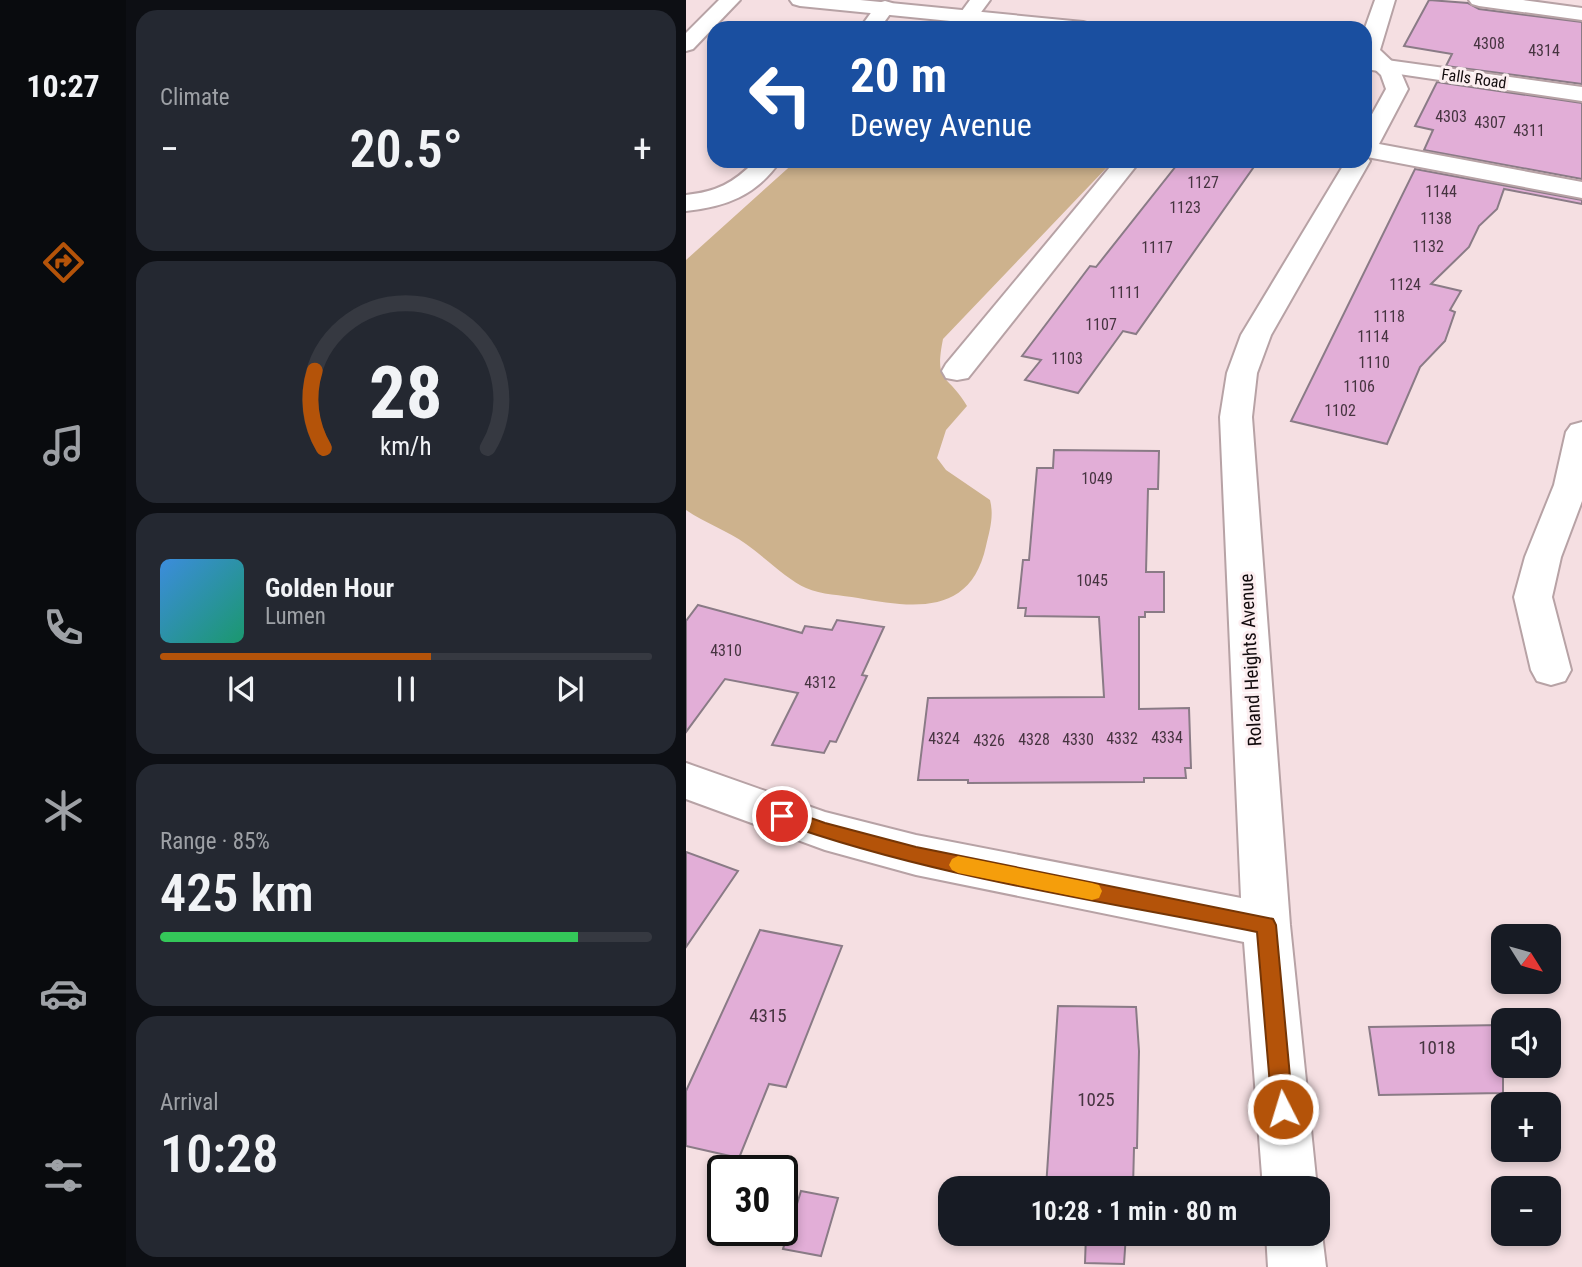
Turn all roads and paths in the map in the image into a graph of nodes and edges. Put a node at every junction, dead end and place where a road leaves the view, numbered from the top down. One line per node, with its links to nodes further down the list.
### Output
1 (730, 0): 8 (street)
2 (800, 0): 5 (street)
3 (1385, 0): 12 (street)
4 (1479, 0): 7 (street)
5 (886, 7): 6 (street); 9 (street)
6 (975, 8): 10 (street)
7 (1582, 14)
8 (709, 21)
9 (875, 21)
10 (1045, 21)
11 (707, 24): 13 (street)
12 (1372, 37)
13 (686, 45)
14 (1373, 64): 15 (street, Falls Road); 16 (street)
15 (1582, 94)
16 (1372, 136)
17 (1372, 150): 21 (street)
18 (762, 168): 22 (street)
19 (1122, 168): 23 (street)
20 (1354, 168): 27 (street, Roland Heights Avenue)
21 (1582, 190)
22 (686, 203)
23 (957, 371)
24 (1582, 432): 25 (street)
25 (1551, 670)
26 (686, 781): 27 (street)
27 (1266, 925): 28 (street, Roland Heights Avenue)
28 (1289, 1176)
29 (1295, 1246): 30 (street)
30 (1297, 1267)

